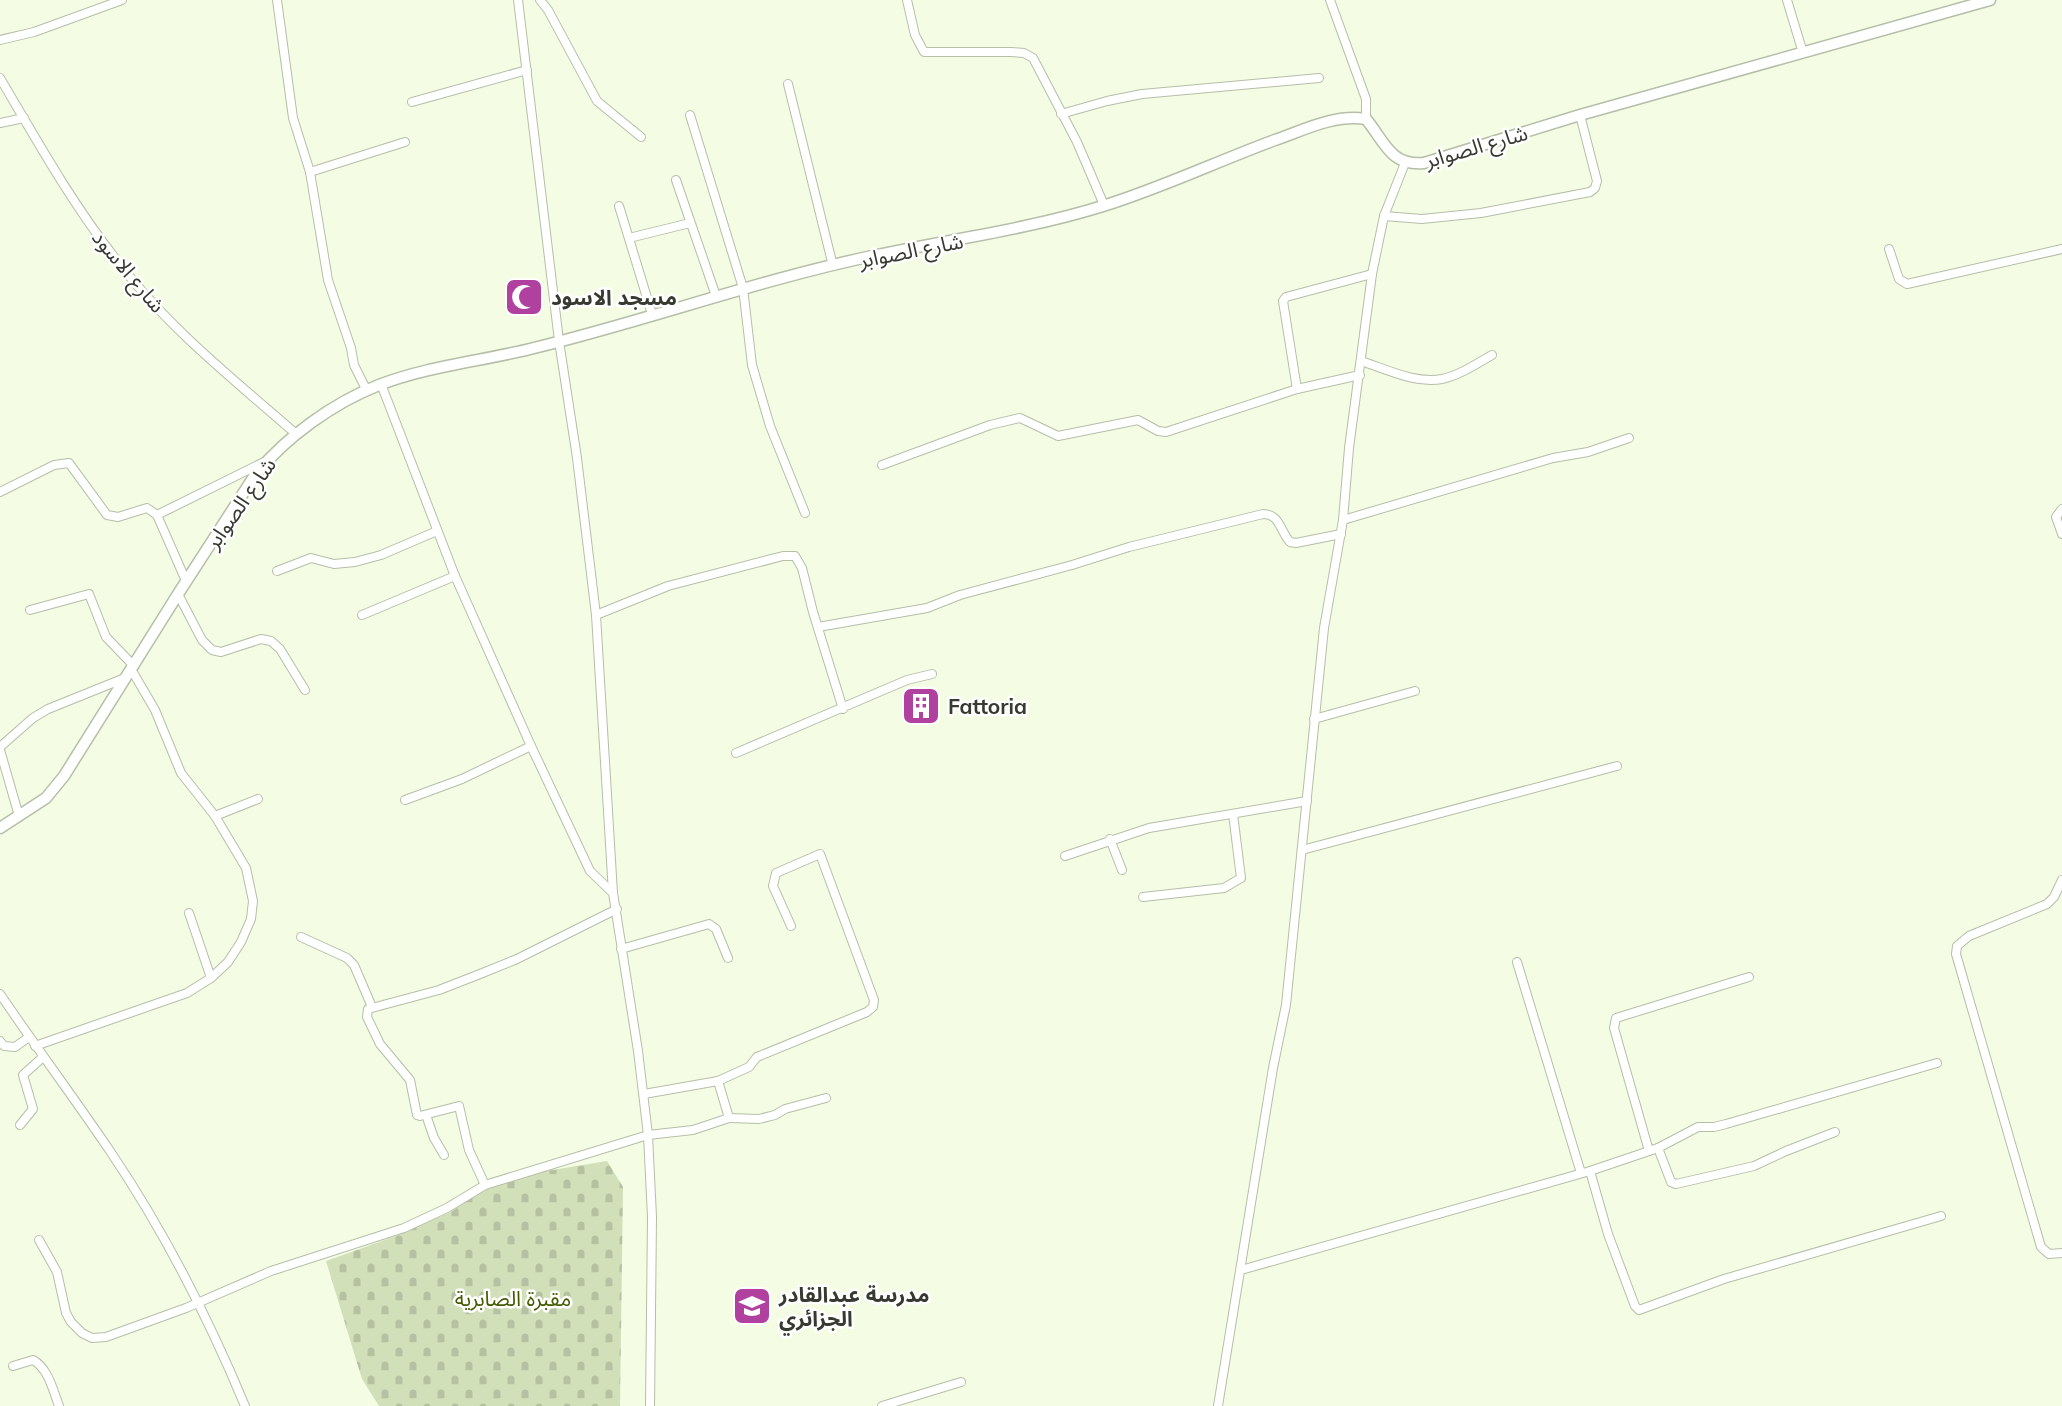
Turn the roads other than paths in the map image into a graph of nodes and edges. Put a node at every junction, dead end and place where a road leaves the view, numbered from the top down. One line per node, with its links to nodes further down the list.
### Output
1 (122, 0): 9 (street)
2 (277, 0): 25 (street)
3 (518, 0): 11 (street)
4 (540, 0): 22 (street)
5 (907, 0): 16 (street)
6 (1330, 0): 20 (street)
7 (1787, 0): 10 (street)
8 (1990, 0): 10 (street, شارع الصوابر)
9 (0, 40)
10 (1802, 53): 18 (street, شارع الصوابر)
11 (527, 70): 15 (street); 39 (street)
12 (0, 78): 19 (street, شارع الاسود)
13 (1319, 78): 16 (street)
14 (788, 83): 34 (street)
15 (412, 102)
16 (1061, 114): 27 (street)
17 (690, 115): 36 (street)
18 (1580, 115): 24 (street, شارع الصوابر); 29 (street)
19 (24, 118): 21 (street); 46 (street, شارع الاسود)
20 (1366, 119): 24 (street, شارع الصوابر); 27 (street, شارع الصوابر)
21 (0, 123)
22 (641, 137)
23 (405, 142): 25 (street)
24 (1405, 163): 29 (street)
25 (310, 172): 45 (street)
26 (676, 180): 30 (street)
27 (1104, 205): 34 (street, شارع الصوابر)
28 (619, 206): 31 (street)
29 (1384, 216): 35 (street)
30 (690, 223): 31 (street); 37 (street)
31 (629, 238): 38 (street)
32 (1889, 249): 33 (street)
33 (2062, 249)
34 (833, 266): 36 (street, شارع الصوابر)
35 (1372, 274): 41 (street); 44 (street)
36 (743, 288): 37 (street, شارع الصوابر); 52 (street)
37 (716, 296): 38 (street, شارع الصوابر)
38 (652, 314): 39 (street, شارع الصوابر)
39 (559, 341): 43 (street, شارع الصوابر); 64 (street)
40 (1492, 355): 41 (street)
41 (1361, 361): 42 (street)
42 (1360, 375): 44 (street); 54 (street)
43 (381, 384): 45 (street, شارع الصوابر); 55 (street)
44 (1297, 389): 49 (street)
45 (367, 391): 46 (street, شارع الصوابر)
46 (295, 433): 48 (street, شارع الصوابر)
47 (1629, 438): 54 (street)
48 (267, 460): 53 (street); 60 (street, شارع الصوابر)
49 (882, 465)
50 (0, 492): 53 (street)
51 (2062, 509): 57 (street)
52 (805, 513)
53 (157, 515): 60 (street)
54 (1343, 520): 56 (street)
55 (437, 531): 58 (street); 59 (street)
56 (1341, 534): 65 (street); 71 (street)
57 (2062, 534)
58 (277, 571)
59 (455, 576): 63 (street); 72 (street)
60 (186, 581): 61 (street, شارع الصوابر)
61 (178, 594): 66 (street, شارع الصوابر); 68 (street)
62 (30, 610): 66 (street)
63 (362, 615)
64 (596, 615): 65 (street); 88 (street)
65 (818, 627): 70 (street)
66 (130, 671): 73 (street); 80 (street, شارع الصوابر); 81 (street)
67 (932, 674): 70 (street)
68 (305, 690)
69 (1415, 691): 71 (street)
70 (843, 709): 74 (street)
71 (1314, 719): 78 (street)
72 (531, 746): 77 (street); 88 (street)
73 (0, 749): 80 (street)
74 (736, 753)
75 (1618, 766): 84 (street)
76 (258, 799): 81 (street)
77 (405, 800)
78 (1307, 801): 79 (street); 84 (street)
79 (1233, 814): 83 (street); 89 (street)
80 (19, 816): 82 (street, شارع الصوابر)
81 (215, 816): 98 (street)
82 (0, 828)
83 (1110, 839): 85 (street); 86 (street)
84 (1302, 850): 122 (street)
85 (1065, 856)
86 (1122, 870)
87 (2062, 880): 121 (street)
88 (613, 893): 90 (street)
89 (1143, 897)
90 (617, 909): 94 (street); 100 (street)
91 (190, 913): 98 (street)
92 (791, 926): 106 (street)
93 (301, 937): 100 (street)
94 (621, 949): 95 (street); 107 (street)
95 (728, 958)
96 (1517, 962): 117 (street)
97 (1749, 977): 115 (street)
98 (211, 978): 103 (street)
99 (0, 994): 101 (street)
100 (372, 1007): 109 (street)
101 (29, 1037): 102 (street); 103 (street)
102 (1, 1045)
103 (35, 1046): 104 (street)
104 (43, 1057): 111 (street); 123 (street)
105 (1937, 1063): 114 (street)
106 (718, 1081): 107 (street); 110 (street)
107 (644, 1094): 113 (street)
108 (826, 1098): 110 (street)
109 (426, 1115): 116 (street); 118 (street)
110 (729, 1118): 113 (street)
111 (20, 1125)
112 (1835, 1132): 114 (street)
113 (648, 1135): 118 (street); 128 (street)
114 (1658, 1147): 115 (street)
115 (1649, 1151): 117 (street)
116 (444, 1155)
117 (1585, 1172): 119 (street); 122 (street)
118 (485, 1185): 123 (street)
119 (1941, 1216)
120 (39, 1240): 123 (street)
121 (2062, 1253)
122 (1241, 1270): 130 (street)
123 (199, 1302): 127 (street)
124 (13, 1366): 126 (street)
125 (961, 1382): 129 (street)
126 (59, 1406)
127 (245, 1406)
128 (650, 1406)
129 (882, 1406)
130 (1218, 1406)

